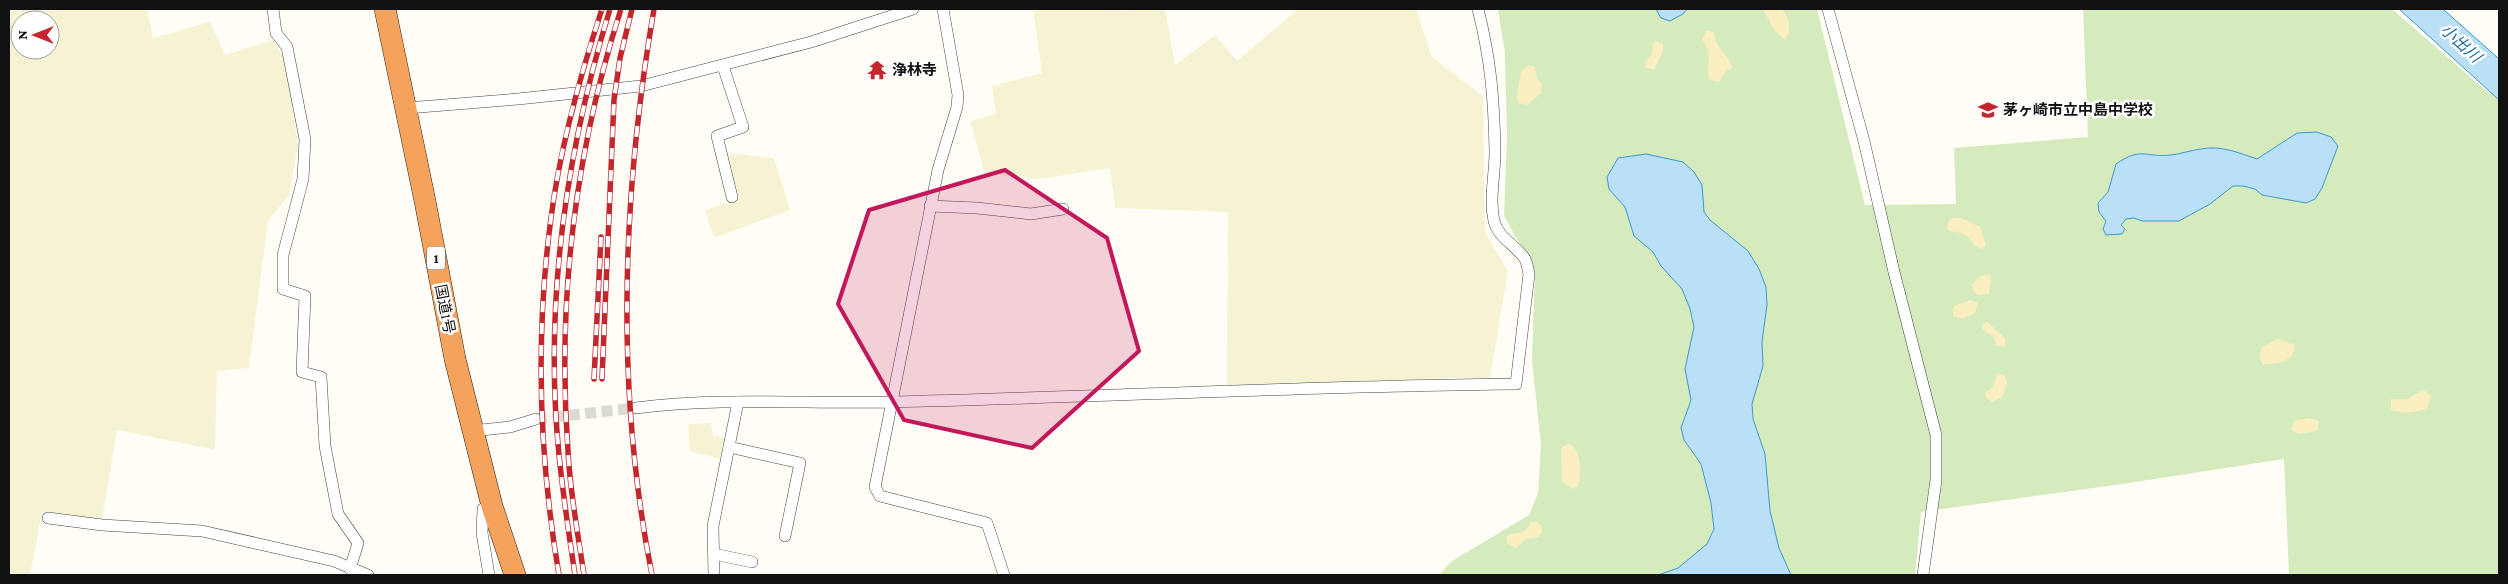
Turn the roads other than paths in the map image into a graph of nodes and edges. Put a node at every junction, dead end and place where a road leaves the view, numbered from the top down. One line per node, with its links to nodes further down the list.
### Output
1 (273, 9): 23 (street)
2 (385, 9): 8 (highway, 国道1号 / 1)
3 (912, 9): 7 (street)
4 (943, 9): 10 (street)
5 (1478, 9): 13 (street)
6 (1828, 9): 29 (street)
7 (723, 66): 8 (street); 9 (street)
8 (406, 108): 16 (highway, 国道1号 / 1)
9 (732, 197)
10 (930, 206): 11 (street); 13 (street)
11 (1063, 209)
12 (738, 402): 13 (street); 14 (street); 17 (street)
13 (891, 402): 28 (street)
14 (636, 408)
15 (536, 419): 16 (street)
16 (472, 431): 18 (highway, 国道1号 / 1)
17 (729, 448): 20 (street); 21 (street)
18 (492, 506): 25 (street); 26 (highway, 国道1号 / 1)
19 (48, 518): 23 (street)
20 (786, 536)
21 (714, 554): 22 (street); 27 (street)
22 (752, 562)
23 (350, 569): 24 (street)
24 (368, 575)
25 (489, 575)
26 (515, 575)
27 (714, 575)
28 (1004, 575)
29 (1923, 575)

